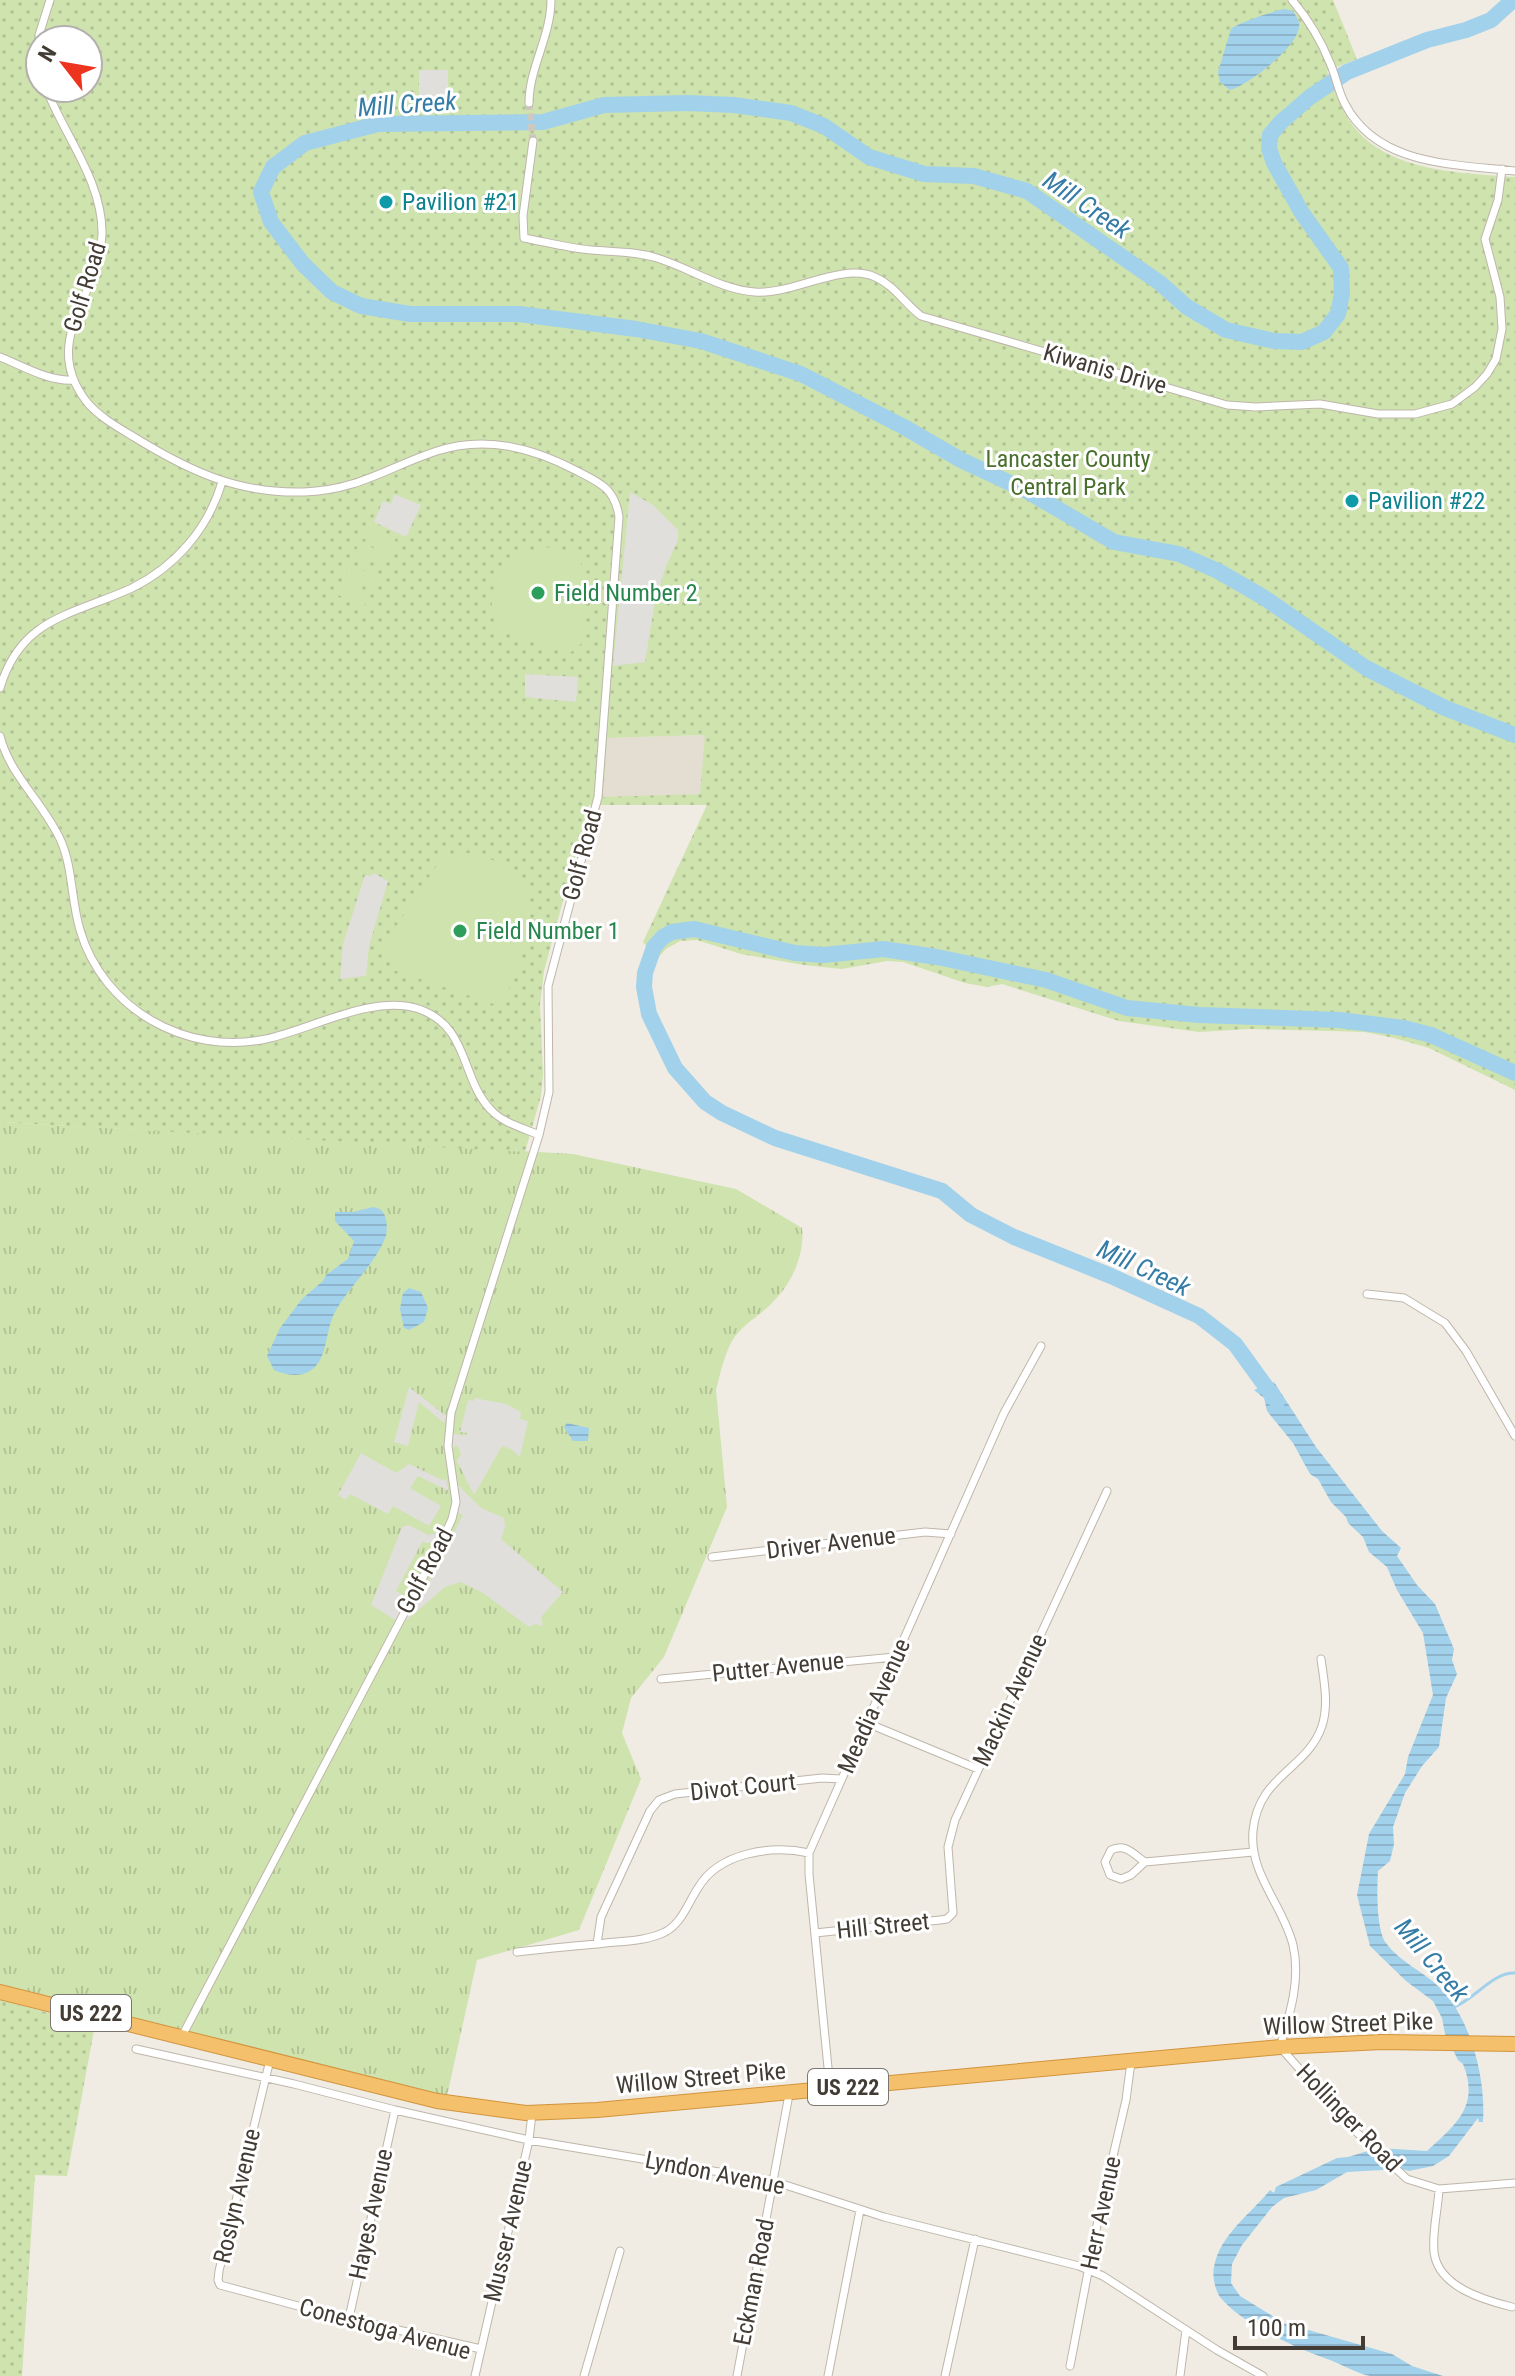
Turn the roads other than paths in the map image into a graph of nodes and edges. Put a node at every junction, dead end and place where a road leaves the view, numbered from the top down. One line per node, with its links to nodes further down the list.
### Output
1 (50, 0): 4 (street)
2 (551, 0): 5 (street)
3 (1292, 0): 8 (street)
4 (42, 24)
5 (529, 103)
6 (54, 104): 11 (street, Golf Road)
7 (533, 141): 8 (street, Kiwanis Drive)
8 (1502, 169): 9 (street)
9 (1515, 171)
10 (0, 357): 11 (street)
11 (74, 380): 12 (street, Golf Road)
12 (222, 482): 13 (street); 15 (street, Golf Road)
13 (0, 688)
14 (0, 738): 15 (street)
15 (539, 1135): 36 (street, Golf Road)
16 (1367, 1294): 18 (street)
17 (1041, 1346): 20 (street, Meadia Avenue)
18 (1515, 1436)
19 (1107, 1491): 26 (street, Mackin Avenue)
20 (951, 1534): 21 (street, Driver Avenue); 22 (street, Meadia Avenue)
21 (712, 1557)
22 (895, 1657): 24 (street, Putter Avenue); 25 (street, Meadia Avenue)
23 (1321, 1659): 28 (street)
24 (661, 1679)
25 (867, 1723): 26 (street); 27 (street, Meadia Avenue)
26 (978, 1769): 31 (street, Mackin Avenue)
27 (841, 1779): 29 (street, Meadia Avenue); 33 (street, Divot Court)
28 (1253, 1852): 30 (street); 38 (street)
29 (809, 1853): 32 (street, Meadia Avenue); 33 (street)
30 (1145, 1862): 30 (street)
31 (951, 1916): 32 (street, Hill Street)
32 (815, 1933): 43 (street, Meadia Avenue)
33 (597, 1944): 34 (street)
34 (517, 1952)
35 (0, 1992): 36 (highway, Willow Street Pike / US 222)
36 (181, 2038): 40 (highway, Willow Street Pike / US 222)
37 (1515, 2044): 38 (highway, Willow Street Pike / US 222)
38 (1280, 2047): 41 (highway, Willow Street Pike / US 222); 50 (street, Hollinger Road)
39 (136, 2049): 42 (street, Lyndon Avenue)
40 (270, 2060): 42 (street, Roslyn Avenue); 46 (highway, Willow Street Pike / US 222)
41 (1131, 2060): 43 (highway, Willow Street Pike / US 222); 54 (street, Herr Avenue)
42 (264, 2077): 45 (street, Lyndon Avenue); 55 (street, Roslyn Avenue)
43 (830, 2088): 44 (highway, Willow Street Pike / US 222)
44 (786, 2093): 46 (highway, Willow Street Pike / US 222); 48 (street, Eckman Road)
45 (395, 2110): 47 (street, Lyndon Avenue); 57 (street, Hayes Avenue)
46 (532, 2113): 47 (street, Musser Avenue)
47 (529, 2140): 48 (street, Lyndon Avenue); 59 (street, Musser Avenue)
48 (773, 2181): 51 (street, Lyndon Avenue); 63 (street, Eckman Road)
49 (1515, 2183): 50 (street, Hollinger Road)
50 (1439, 2189): 56 (street)
51 (860, 2210): 52 (street, Lyndon Avenue); 64 (street)
52 (975, 2239): 54 (street, Lyndon Avenue); 65 (street)
53 (620, 2251): 62 (street)
54 (1089, 2269): 58 (street, Lyndon Avenue); 60 (street, Herr Avenue)
55 (267, 2298): 57 (street, Conestoga Avenue)
56 (1512, 2307)
57 (349, 2318): 59 (street, Conestoga Avenue)
58 (1186, 2330): 66 (street); 67 (street, Lyndon Avenue)
59 (481, 2349): 61 (street, Conestoga Avenue)
60 (1070, 2366)
61 (475, 2376)
62 (584, 2376)
63 (737, 2376)
64 (828, 2376)
65 (945, 2376)
66 (1180, 2376)
67 (1263, 2376)

